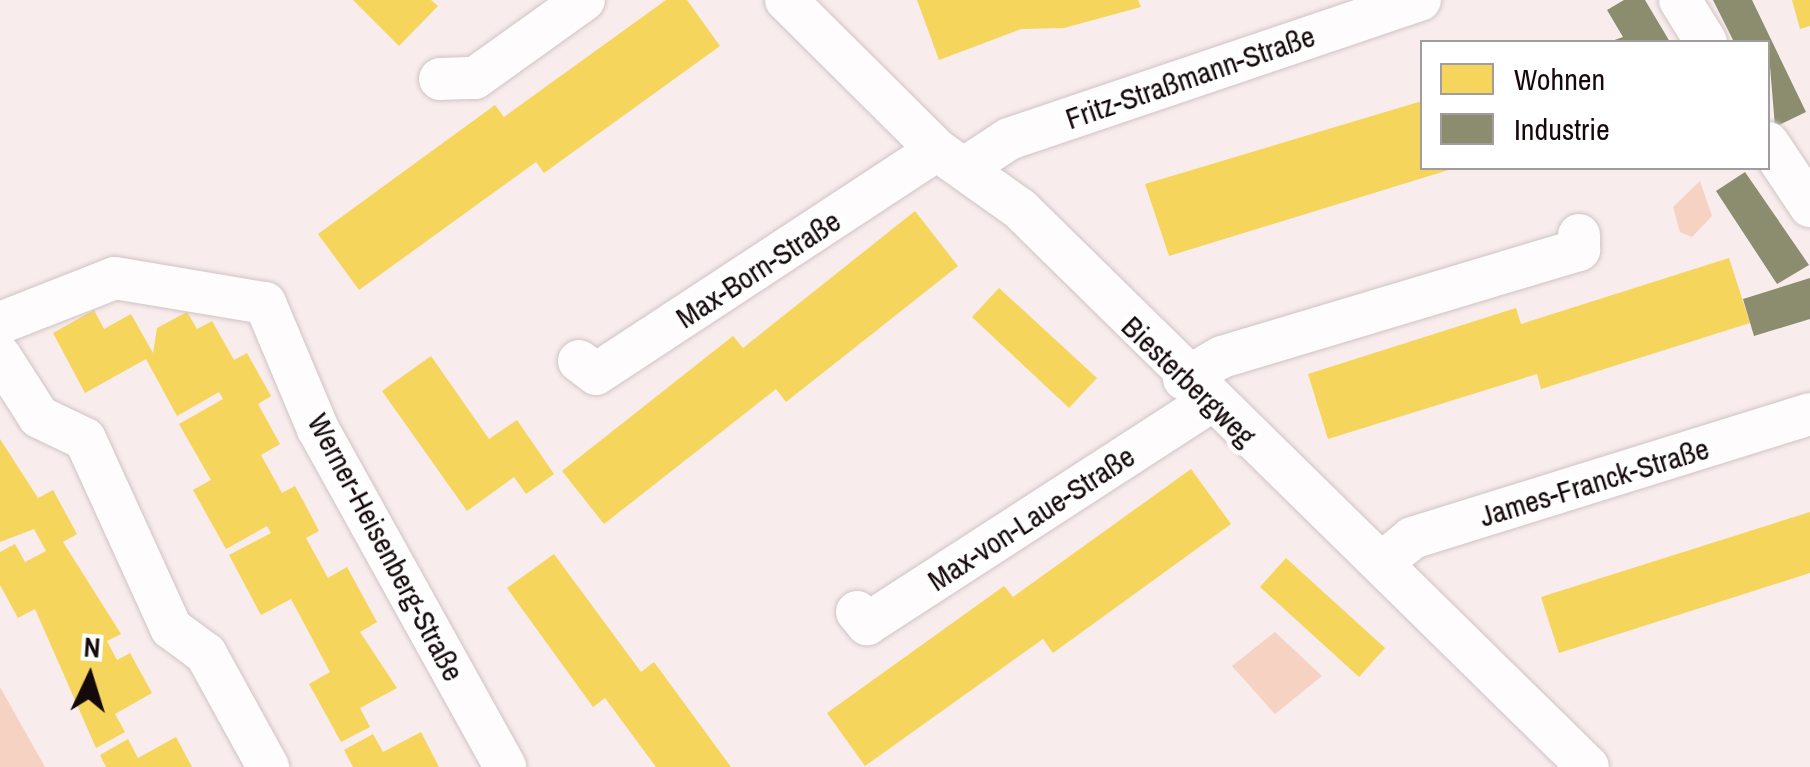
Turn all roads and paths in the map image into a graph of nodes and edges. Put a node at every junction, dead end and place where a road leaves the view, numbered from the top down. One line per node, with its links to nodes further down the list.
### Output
1 (584, 0): 6 (street)
2 (786, 0): 8 (street, Biesterbergweg)
3 (1420, 0): 8 (street, Fritz-Straßmann-Straße)
4 (1680, 0): 5 (street)
5 (1705, 40)
6 (440, 78)
7 (1770, 146): 9 (street)
8 (951, 159): 13 (street, Max-Born-Straße); 14 (street, Biesterbergweg)
9 (1810, 206)
10 (1579, 235): 14 (street)
11 (0, 323): 19 (street, Werner-Heisenberg-Straße)
12 (0, 356): 18 (street)
13 (579, 361)
14 (1196, 391): 16 (street, Biesterbergweg); 17 (street, Max-von-Laue-Straße)
15 (1810, 414): 16 (street, James-Franck-Straße)
16 (1384, 561): 20 (street, Biesterbergweg)
17 (857, 612)
18 (268, 767)
19 (505, 767)
20 (1588, 767)

